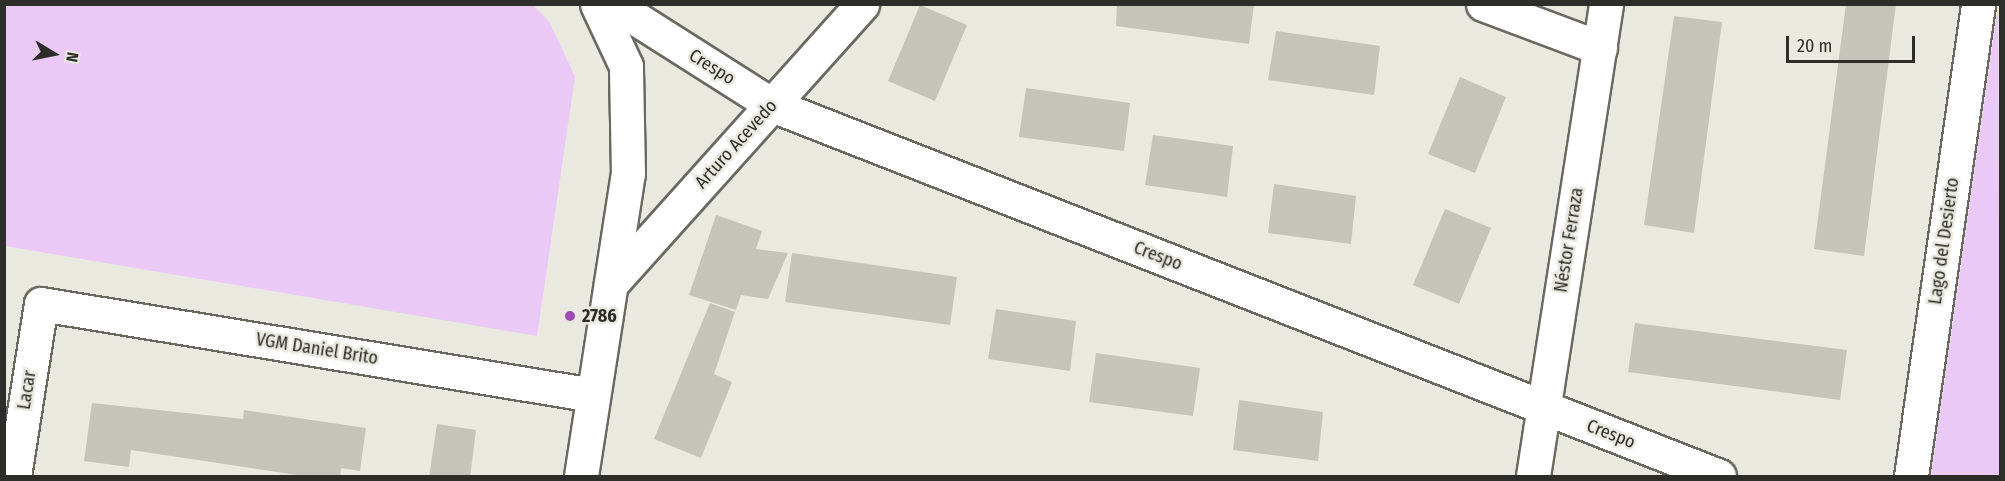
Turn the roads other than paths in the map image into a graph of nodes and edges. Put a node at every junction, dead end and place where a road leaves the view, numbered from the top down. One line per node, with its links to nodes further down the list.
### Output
1 (597, 4): 9 (street)
2 (613, 4): 8 (street, Crespo)
3 (862, 4): 8 (street, Arturo Acevedo)
4 (1483, 4): 7 (street)
5 (1606, 4): 7 (street, Néstor Ferraza)
6 (1978, 4): 17 (street, Lago del Desierto)
7 (1600, 48): 12 (street, Néstor Ferraza)
8 (772, 105): 9 (street, Arturo Acevedo); 12 (street, Crespo)
9 (611, 284): 11 (street)
10 (41, 304): 11 (street, VGM Daniel Brito); 13 (street, Lacar)
11 (593, 394): 14 (street)
12 (1542, 407): 15 (street, Néstor Ferraza); 16 (street, Crespo)
13 (14, 477)
14 (581, 477)
15 (1533, 477)
16 (1719, 477)
17 (1911, 477)

